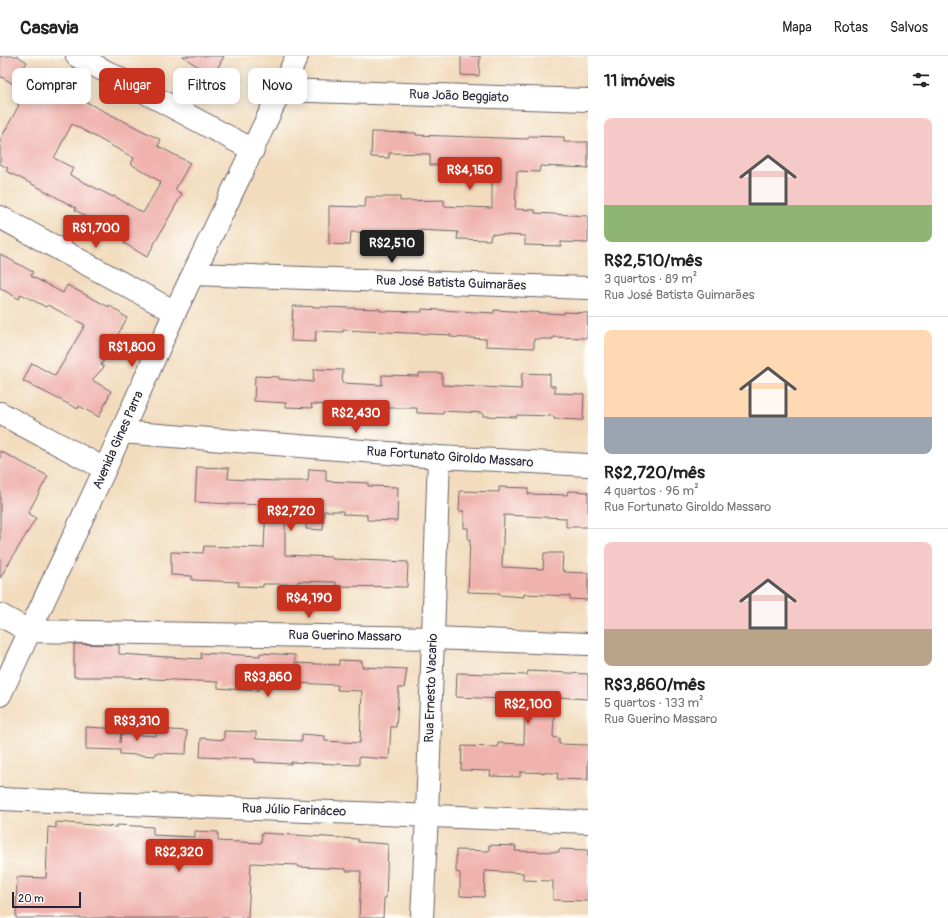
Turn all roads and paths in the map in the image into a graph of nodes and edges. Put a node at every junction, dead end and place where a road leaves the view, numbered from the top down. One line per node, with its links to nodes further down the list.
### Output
1 (77, 56): 7 (street)
2 (297, 56): 3 (street, Avenida Gines Parra)
3 (291, 68)
4 (307, 91): 5 (street, Rua João Beggiato)
5 (588, 100)
6 (274, 104): 7 (street, Avenida Gines Parra)
7 (253, 150): 9 (street, Avenida Gines Parra)
8 (0, 217): 11 (street)
9 (194, 274): 10 (street, Rua José Batista Guimarães); 11 (street, Avenida Gines Parra)
10 (588, 288)
11 (176, 312): 13 (street, Avenida Gines Parra)
12 (0, 413): 16 (street)
13 (122, 432): 14 (street, Rua Fortunato Giroldo Massaro); 16 (street, Avenida Gines Parra)
14 (439, 457): 15 (street, Rua Fortunato Giroldo Massaro); 19 (street, Rua Ernesto Vacario)
15 (588, 465)
16 (105, 469): 18 (street, Avenida Gines Parra)
17 (0, 615): 18 (street)
18 (29, 631): 19 (street, Rua Guerino Massaro); 21 (street, Avenida Gines Parra)
19 (433, 638): 20 (street, Rua Guerino Massaro); 23 (street, Rua Ernesto Vacario)
20 (588, 644)
21 (0, 695)
22 (0, 799): 23 (street, Rua Júlio Farináceo)
23 (427, 815): 24 (street, Rua Júlio Farináceo); 25 (street, Rua Ernesto Vacario)
24 (588, 822)
25 (422, 918)

